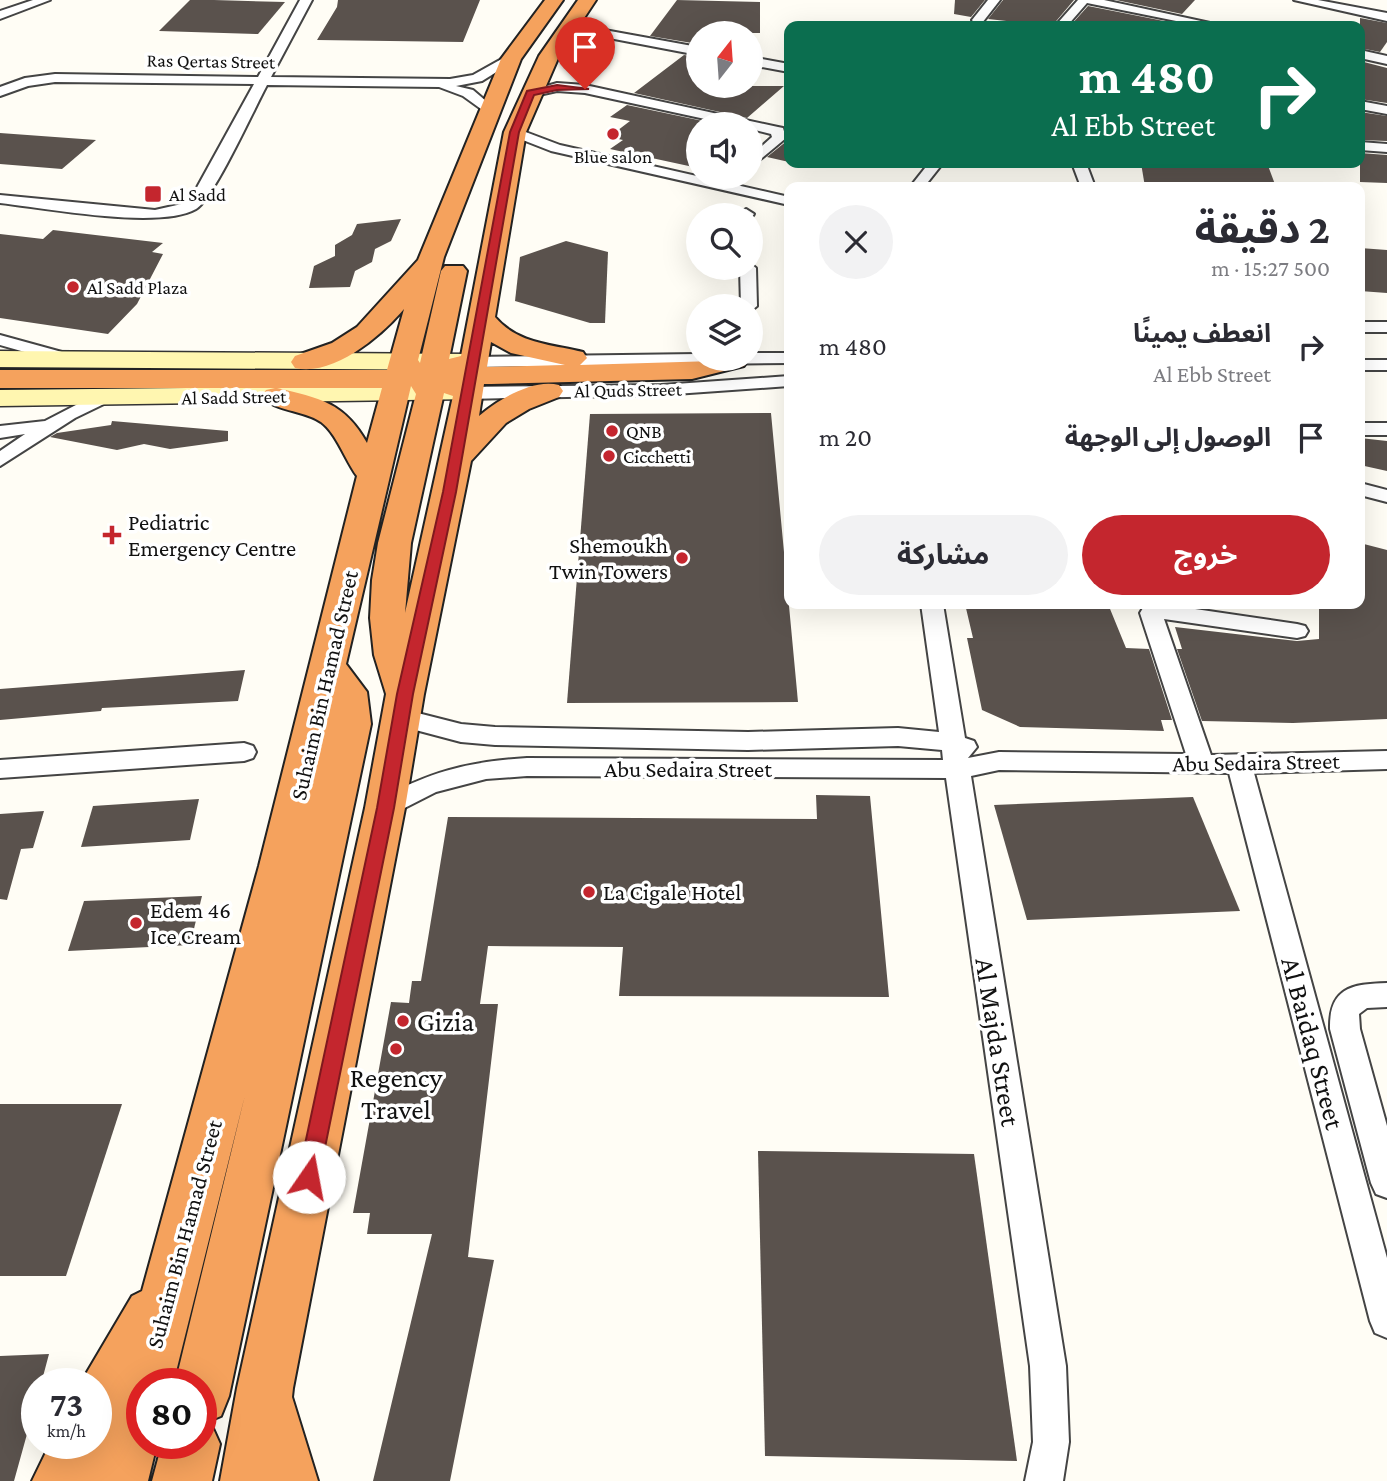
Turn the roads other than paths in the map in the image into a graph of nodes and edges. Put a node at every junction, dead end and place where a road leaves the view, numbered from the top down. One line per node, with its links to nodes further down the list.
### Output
1 (44, 0): 8 (street)
2 (306, 0): 22 (street)
3 (587, 0): 10 (highway, Suhaim Bin Hamad Street)
4 (994, 0): 11 (street)
5 (1085, 0): 12 (street); 13 (street)
6 (1300, 0): 9 (street)
7 (550, 1): 18 (highway, Suhaim Bin Hamad Street)
8 (0, 15)
9 (1387, 17)
10 (574, 18): 14 (street); 17 (highway, Suhaim Bin Hamad Street)
11 (978, 20)
12 (1066, 21)
13 (1193, 21)
14 (611, 35): 15 (street); 17 (street)
15 (686, 49)
16 (1365, 55): 19 (street)
17 (549, 56): 25 (highway, Suhaim Bin Hamad Street)
18 (511, 59): 23 (street, Ras Qertas Street); 27 (highway, Suhaim Bin Hamad Street)
19 (1387, 60)
20 (763, 63): 21 (street)
21 (784, 67)
22 (260, 81): 23 (street, Ras Qertas Street); 24 (street, Ras Qertas Street); 40 (street)
23 (423, 84): 27 (street, Ras Qertas Street)
24 (0, 92)
25 (530, 93): 29 (street); 31 (highway, Suhaim Bin Hamad Street)
26 (1365, 106): 28 (street)
27 (488, 110): 39 (highway, Suhaim Bin Hamad Street)
28 (1387, 110)
29 (689, 112)
30 (763, 128): 34 (street)
31 (515, 132): 36 (street); 43 (highway, Suhaim Bin Hamad Street)
32 (1365, 146): 33 (street)
33 (1387, 148)
34 (763, 152)
35 (932, 168): 37 (street)
36 (686, 173)
37 (921, 182)
38 (752, 189): 41 (street)
39 (458, 194): 42 (highway, Suhaim Bin Hamad Street); 56 (highway)
40 (0, 199)
41 (784, 199)
42 (431, 257): 52 (highway); 56 (highway, Suhaim Bin Hamad Street)
43 (480, 317): 51 (highway); 56 (highway, Suhaim Bin Hamad Street)
44 (1365, 327): 45 (street)
45 (1387, 327)
46 (0, 340): 59 (street, Al Sadd Street)
47 (784, 358): 49 (street, Al Quds Street)
48 (0, 359): 59 (main road, Al Sadd Street)
49 (763, 359)
50 (686, 360): 51 (street, Al Quds Street)
51 (592, 361): 56 (street, Al Quds Street)
52 (305, 362): 56 (main road, Al Sadd Street); 59 (main road, Al Sadd Street)
53 (1365, 365): 54 (street)
54 (1387, 365)
55 (692, 371): 56 (highway)
56 (433, 378): 59 (highway); 60 (street, Al Quds Street); 61 (main road, Al Sadd Street); 68 (highway, Suhaim Bin Hamad Street); 69 (highway, Suhaim Bin Hamad Street); 75 (highway)
57 (0, 379): 59 (highway)
58 (784, 381): 60 (street, Al Quds Street)
59 (86, 384): 61 (main road, Al Sadd Street); 62 (main road, Al Sadd Street); 63 (street)
60 (549, 391): 68 (highway)
61 (276, 396): 69 (highway)
62 (0, 398)
63 (53, 424): 66 (street); 67 (street)
64 (1365, 429): 65 (street)
65 (1387, 429)
66 (0, 432)
67 (0, 460)
68 (455, 462): 75 (highway, Suhaim Bin Hamad Street)
69 (373, 475): 74 (highway, Suhaim Bin Hamad Street)
70 (1365, 490): 71 (street)
71 (1387, 496)
72 (933, 609): 79 (street, Al Majda Street)
73 (1297, 631): 81 (street)
74 (327, 668): 89 (highway, Suhaim Bin Hamad Street); 92 (highway)
75 (404, 706): 76 (street, Abu Sedaira Street); 86 (highway, Suhaim Bin Hamad Street)
76 (628, 738): 77 (street, Abu Sedaira Street); 83 (street)
77 (828, 740): 79 (street, Abu Sedaira Street); 85 (street)
78 (244, 752): 84 (street)
79 (955, 756): 81 (street, Abu Sedaira Street); 85 (street, Abu Sedaira Street); 103 (street, Al Majda Street)
80 (1387, 760): 82 (street, Abu Sedaira Street)
81 (1202, 764): 82 (street, Abu Sedaira Street)
82 (1239, 764): 90 (street, Al Baidaq Street)
83 (627, 768): 85 (street, Abu Sedaira Street); 86 (street, Abu Sedaira Street)
84 (0, 769)
85 (817, 770)
86 (385, 808): 94 (highway, Suhaim Bin Hamad Street)
87 (1387, 995): 88 (street)
88 (1387, 1183)
89 (169, 1295): 91 (highway, Suhaim Bin Hamad Street); 93 (highway)
90 (1387, 1321)
91 (149, 1368)
92 (207, 1368)
93 (112, 1382)
94 (265, 1388): 101 (highway, Suhaim Bin Hamad Street); 102 (highway)
95 (126, 1452): 99 (highway)
96 (73, 1459): 98 (highway)
97 (187, 1459): 100 (highway)
98 (62, 1481)
99 (118, 1481)
100 (182, 1481)
101 (250, 1481)
102 (288, 1481)
103 (1044, 1481)

